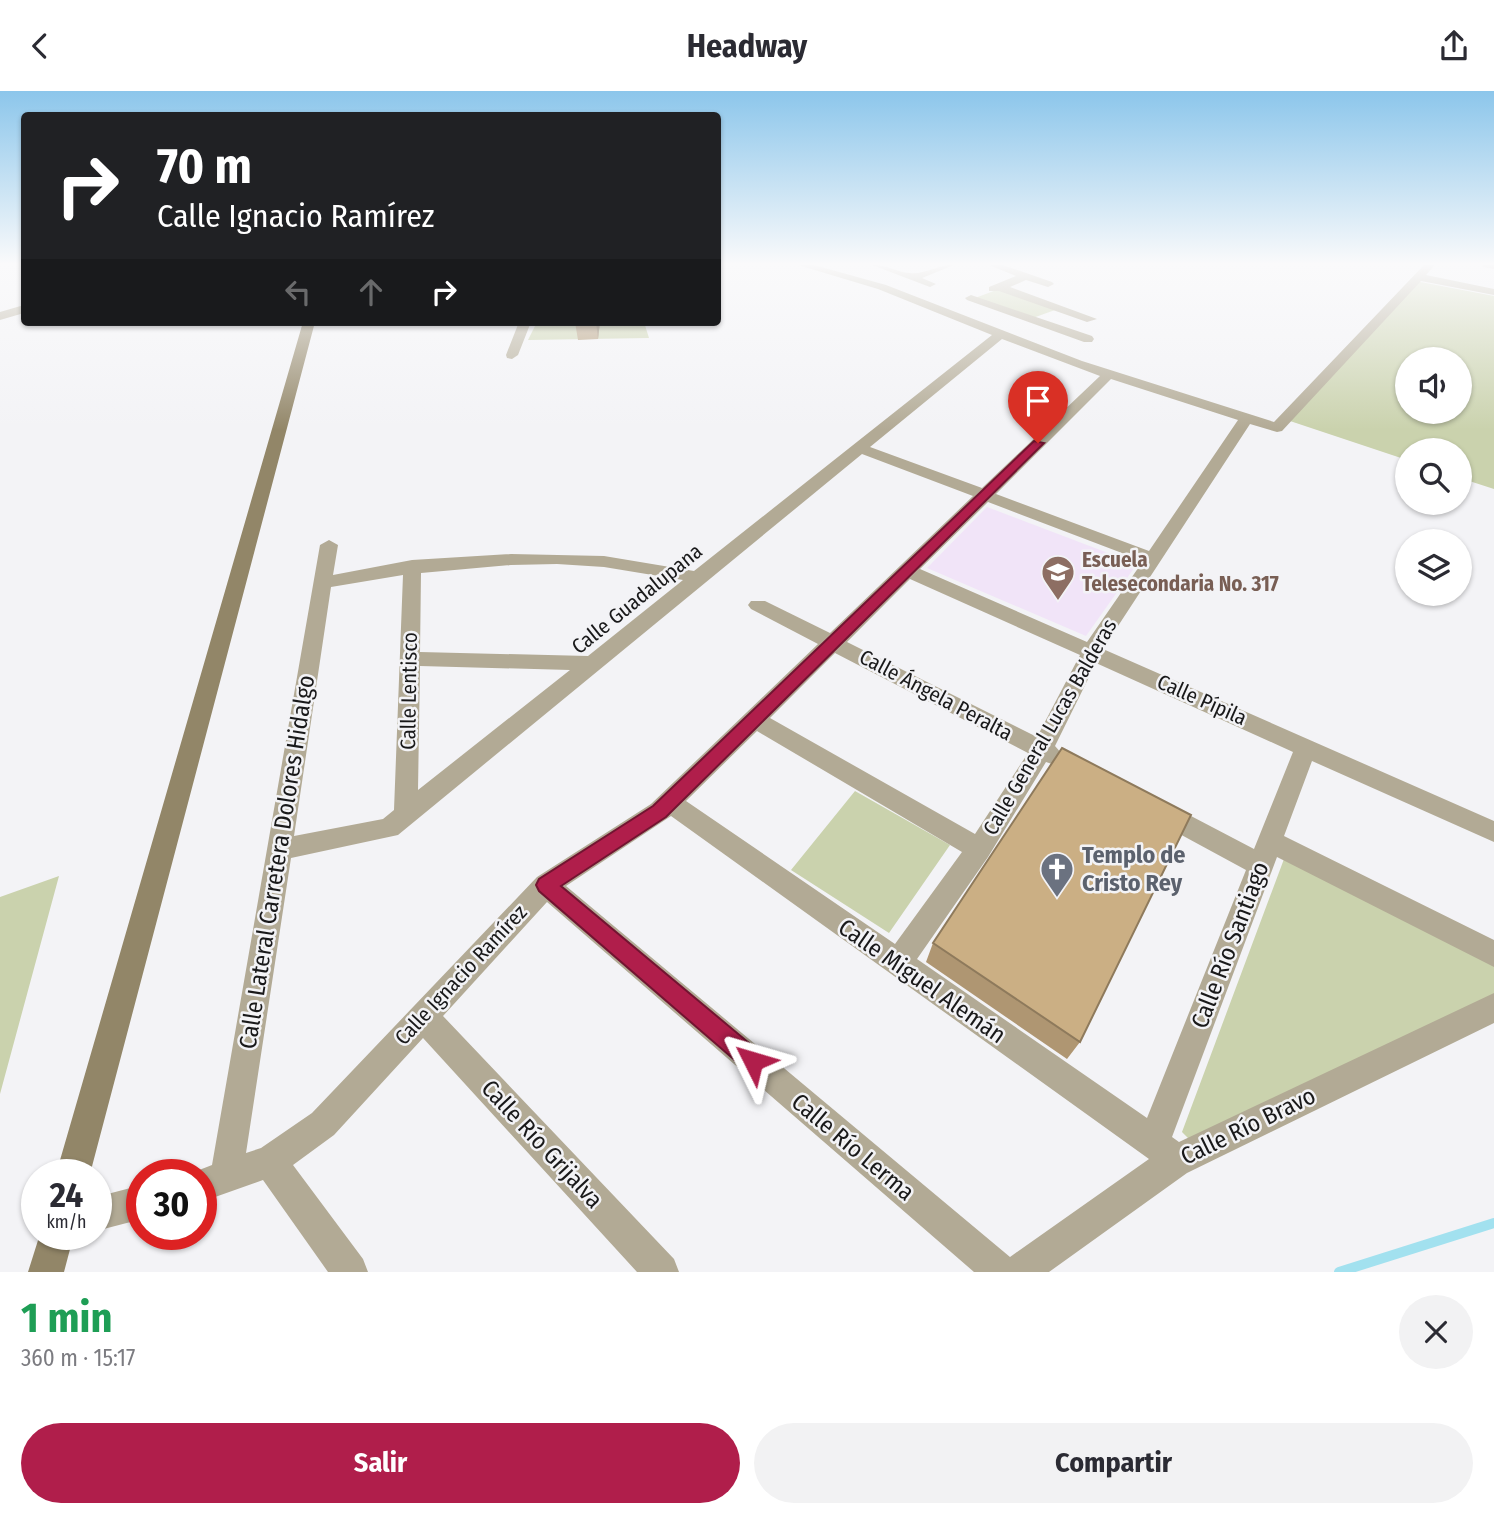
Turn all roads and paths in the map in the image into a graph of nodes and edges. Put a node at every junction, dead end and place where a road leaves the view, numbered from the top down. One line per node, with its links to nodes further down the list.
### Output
1 (965, 320): 6 (street)
2 (1032, 320): 8 (street)
3 (1378, 320): 10 (street)
4 (308, 326): 41 (main road)
5 (524, 326): 7 (street)
6 (1000, 334): 8 (street); 11 (street, Calle Guadalupana)
7 (512, 355)
8 (1060, 357): 9 (street)
9 (1109, 374): 10 (street); 12 (street, Calle Ignacio Ramírez)
10 (1248, 418): 14 (street, Calle General Lucas Balderas)
11 (860, 448): 12 (street); 17 (street, Calle Guadalupana)
12 (985, 495): 14 (street); 16 (street, Calle Ignacio Ramírez)
13 (329, 545): 18 (street, Calle Lateral Carretera Dolores Hidalgo)
14 (1154, 559): 21 (street, Calle General Lucas Balderas)
15 (412, 566): 17 (street); 18 (street); 22 (street, Calle Lentisco)
16 (909, 571): 20 (street, Calle Ignacio Ramírez); 21 (street, Calle Pípila)
17 (699, 578): 23 (street, Calle Guadalupana)
18 (323, 583): 33 (street, Calle Lateral Carretera Dolores Hidalgo)
19 (758, 605): 20 (street, Calle Ángela Peralta)
20 (836, 643): 24 (street, Calle Ignacio Ramírez); 26 (street, Calle Ángela Peralta)
21 (1092, 651): 25 (street, Calle Pípila); 26 (street, Calle General Lucas Balderas)
22 (410, 659): 23 (street); 30 (street, Calle Lentisco)
23 (593, 663): 30 (street, Calle Guadalupana)
24 (754, 719): 28 (street, Calle Ignacio Ramírez); 32 (street)
25 (1306, 748): 31 (street, Calle Pípila); 34 (street, Calle Río Santiago)
26 (1042, 750): 27 (street, Calle Ángela Peralta); 32 (street, Calle General Lucas Balderas)
27 (1071, 765)
28 (669, 802): 35 (street, Calle Ignacio Ramírez); 37 (street, Calle Miguel Alemán)
29 (1142, 802): 34 (street)
30 (406, 815): 33 (street, Calle Guadalupana)
31 (1494, 832)
32 (979, 849): 37 (street, Calle General Lucas Balderas)
33 (279, 850): 43 (street, Calle Lateral Carretera Dolores Hidalgo)
34 (1265, 853): 36 (street); 40 (street, Calle Río Santiago)
35 (546, 885): 39 (street, Calle Ignacio Ramírez); 49 (street, Calle Río Lerma)
36 (1494, 954)
37 (897, 964): 40 (street, Calle Miguel Alemán)
38 (1494, 1008): 40 (street, Calle Río Bravo)
39 (423, 1016): 42 (street, Calle Ignacio Ramírez); 48 (street, Calle Río Grijalva)
40 (1165, 1151): 50 (street, Calle Río Bravo)
41 (77, 1159)
42 (270, 1161): 43 (street, Calle Ignacio Ramírez); 47 (street)
43 (226, 1178): 44 (street, Calle Ignacio Ramírez)
44 (217, 1181)
45 (52, 1250): 46 (main road)
46 (46, 1272)
47 (350, 1272)
48 (661, 1272)
49 (1001, 1272)
50 (1019, 1272)

